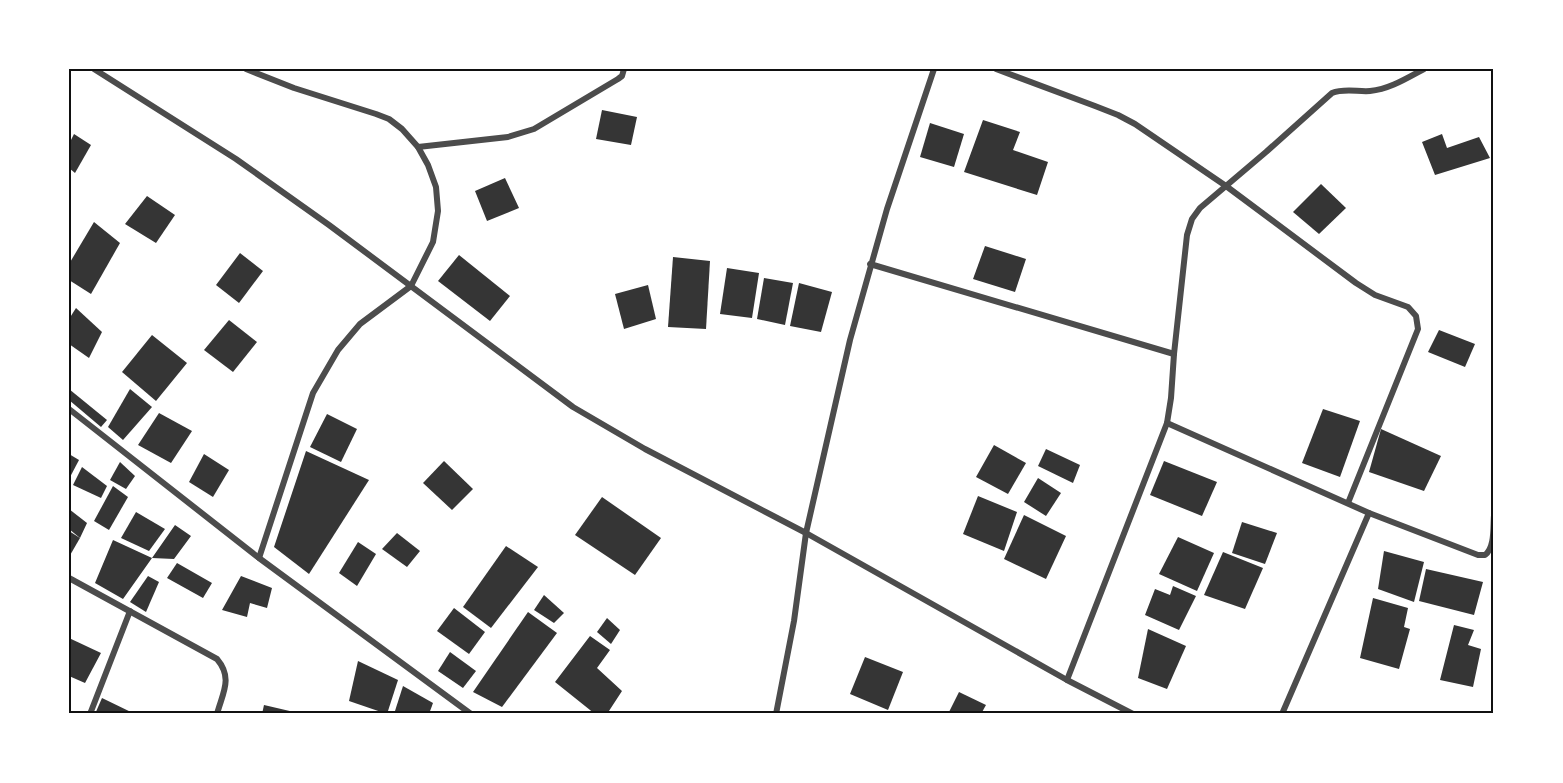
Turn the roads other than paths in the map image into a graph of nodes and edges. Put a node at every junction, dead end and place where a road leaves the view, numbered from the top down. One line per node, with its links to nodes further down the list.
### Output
1 (94, 69): 10 (street)
2 (246, 69): 7 (street)
3 (624, 69): 7 (street)
4 (934, 69): 9 (street)
5 (996, 69): 8 (street)
6 (1424, 69): 8 (street)
7 (418, 147): 10 (street)
8 (1226, 186): 11 (street); 14 (street)
9 (870, 264): 11 (street); 17 (street)
10 (411, 286): 17 (street); 18 (street)
11 (1174, 354): 13 (street)
12 (69, 410): 18 (street)
13 (1167, 423): 14 (street); 21 (street)
14 (1348, 503): 15 (street)
15 (1369, 513): 16 (street); 27 (street)
16 (1494, 515)
17 (806, 533): 21 (street); 25 (street)
18 (258, 558): 24 (street)
19 (69, 578): 20 (street)
20 (130, 611): 22 (street); 23 (street)
21 (1067, 680): 26 (street)
22 (90, 714)
23 (217, 714)
24 (471, 714)
25 (776, 714)
26 (1133, 714)
27 (1282, 714)

